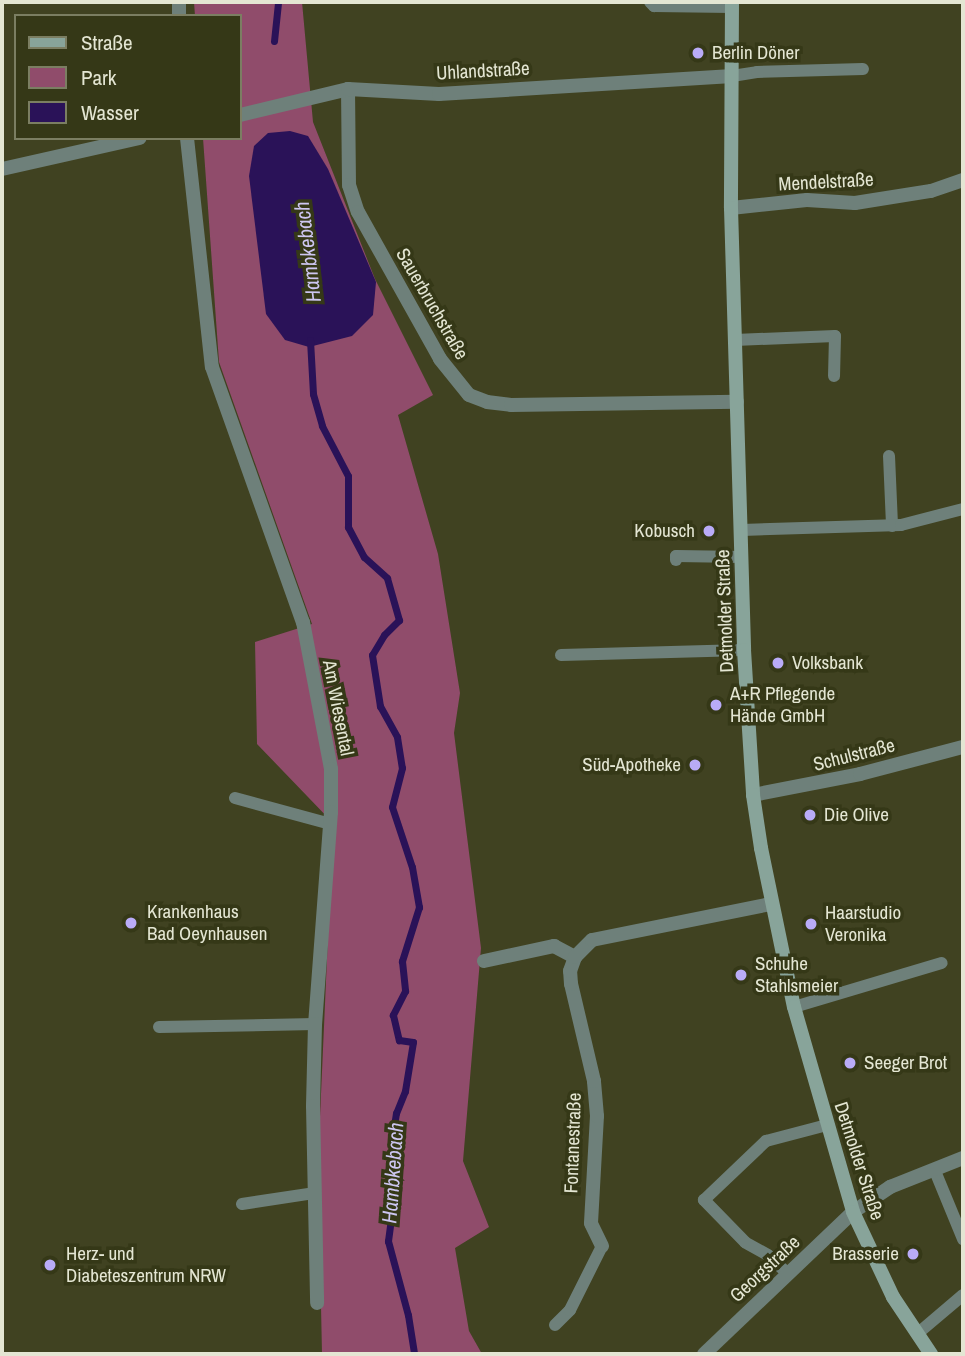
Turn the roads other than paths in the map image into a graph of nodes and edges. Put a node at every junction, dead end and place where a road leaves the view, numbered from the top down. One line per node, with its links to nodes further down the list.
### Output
1 (650, 2): 2 (lane)
2 (732, 5): 4 (main road, Detmolder Straße)
3 (863, 69): 4 (lane)
4 (732, 76): 5 (street, Uhlandstraße); 11 (main road, Detmolder Straße)
5 (348, 89): 6 (street, Uhlandstraße); 14 (street, Sauerbruchstraße)
6 (242, 115)
7 (131, 140): 9 (street)
8 (187, 140): 26 (street, Am Wiesental)
9 (2, 169)
10 (963, 180): 11 (street, Mendelstraße)
11 (731, 208): 12 (main road, Detmolder Straße)
12 (735, 340): 13 (lane); 14 (main road, Detmolder Straße)
13 (834, 376)
14 (737, 402): 18 (main road, Detmolder Straße)
15 (889, 456): 17 (lane)
16 (963, 509): 17 (lane)
17 (892, 526): 18 (lane)
18 (741, 530): 19 (main road, Detmolder Straße)
19 (743, 557): 20 (lane); 21 (main road, Detmolder Straße)
20 (676, 560)
21 (744, 650): 22 (lane); 24 (main road, Detmolder Straße)
22 (561, 655)
23 (963, 747): 24 (street, Schulstraße)
24 (753, 795): 27 (main road, Detmolder Straße)
25 (235, 797): 26 (lane)
26 (331, 824): 32 (street, Am Wiesental)
27 (770, 904): 28 (street); 31 (main road, Detmolder Straße)
28 (575, 957): 29 (street); 41 (street, Fontanestraße)
29 (484, 961)
30 (942, 963): 31 (lane)
31 (794, 1007): 34 (main road, Detmolder Straße)
32 (316, 1024): 33 (lane); 37 (street, Am Wiesental)
33 (159, 1027)
34 (827, 1125): 39 (main road, Detmolder Straße); 42 (lane)
35 (963, 1158): 36 (street, Georgstraße)
36 (935, 1171): 39 (street, Georgstraße); 40 (lane)
37 (316, 1193): 38 (lane); 44 (street, Am Wiesental)
38 (242, 1204)
39 (853, 1212): 42 (street, Georgstraße); 46 (main road, Detmolder Straße)
40 (963, 1239)
41 (602, 1247): 45 (lane)
42 (787, 1273): 47 (street, Georgstraße)
43 (963, 1295): 46 (lane)
44 (317, 1303)
45 (555, 1325)
46 (917, 1334): 48 (main road, Detmolder Straße)
47 (705, 1354)
48 (932, 1354)

